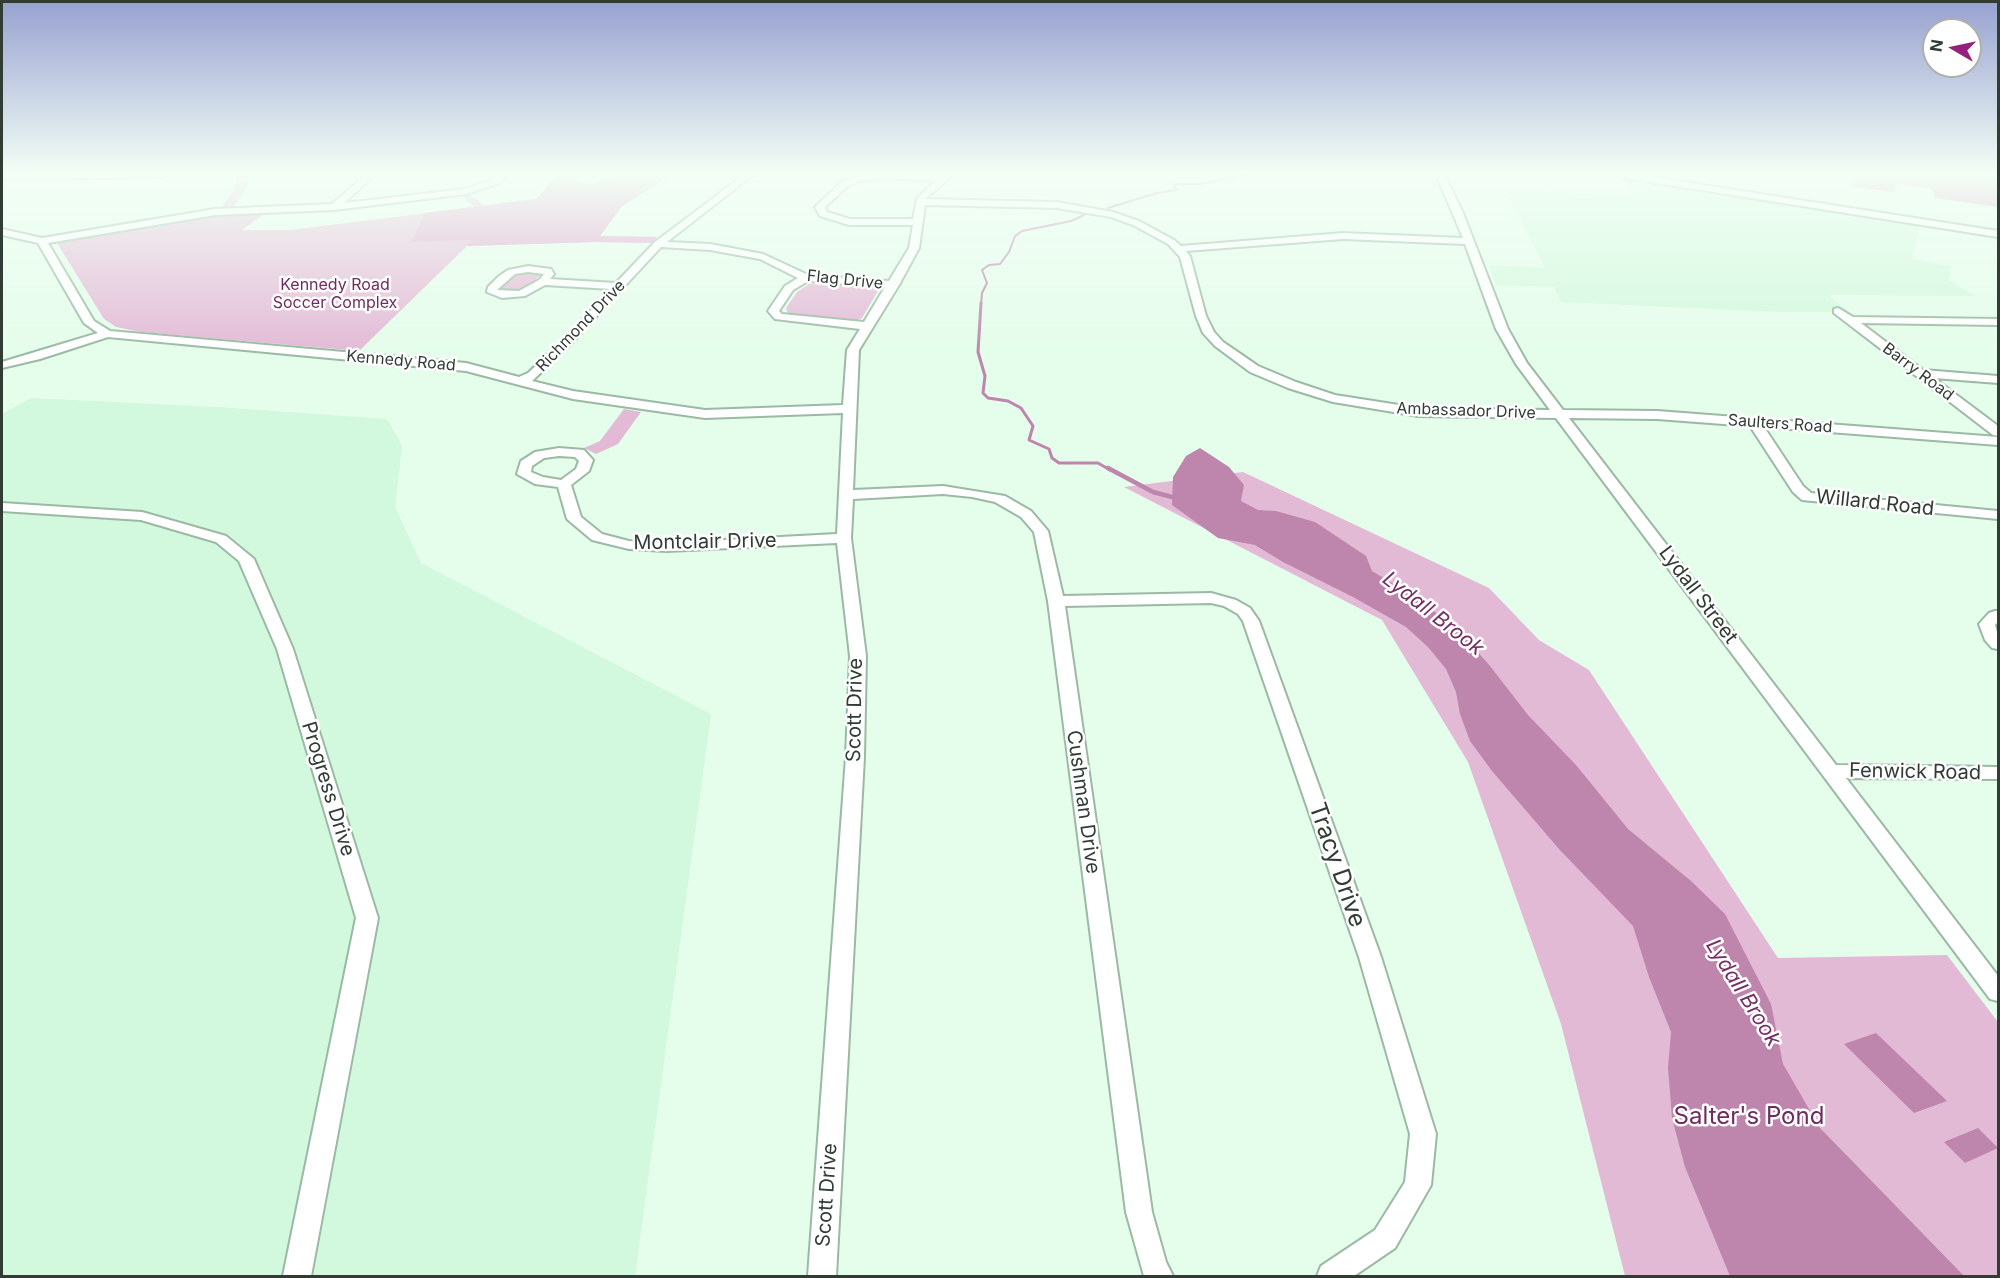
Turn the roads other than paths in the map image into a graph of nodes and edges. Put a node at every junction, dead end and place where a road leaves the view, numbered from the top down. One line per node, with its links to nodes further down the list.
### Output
1 (5, 234): 7 (street)
2 (86, 234): 7 (street)
3 (672, 234): 9 (street, Richmond Drive)
4 (916, 234): 13 (street, Scott Drive)
5 (1158, 234): 10 (street)
6 (1466, 234): 8 (street, Lydall Street)
7 (42, 241): 19 (street)
8 (1469, 241): 10 (street); 25 (street, Lydall Street)
9 (658, 244): 11 (street, Flag Drive); 14 (street, Richmond Drive)
10 (1180, 249): 25 (street, Ambassador Drive)
11 (806, 278): 13 (street, Flag Drive); 18 (street)
12 (543, 282): 12 (street); 14 (street)
13 (894, 285): 18 (street, Scott Drive)
14 (619, 286): 23 (street, Richmond Drive)
15 (1838, 311): 16 (street, Barry Road)
16 (1851, 320): 17 (street); 21 (street, Barry Road)
17 (1998, 322)
18 (867, 326): 24 (street, Scott Drive)
19 (107, 334): 20 (street); 23 (street, Kennedy Road)
20 (2, 365)
21 (1919, 373): 22 (street); 27 (street, Barry Road)
22 (1998, 379)
23 (519, 382): 24 (street, Kennedy Road)
24 (848, 409): 30 (street, Scott Drive)
25 (1560, 415): 26 (street, Saulters Road); 37 (street, Lydall Street)
26 (1754, 422): 28 (street, Saulters Road); 32 (street, Willard Road)
27 (1998, 432)
28 (1998, 441)
29 (564, 484): 33 (street, Montclair Drive)
30 (845, 495): 33 (street, Scott Drive); 34 (street, Cushman Drive)
31 (2, 507): 40 (street, Progress Drive)
32 (1998, 515)
33 (844, 538): 41 (street, Scott Drive)
34 (1056, 601): 42 (street, Cushman Drive); 43 (street, Tracy Drive)
35 (1998, 616): 36 (street)
36 (1998, 644)
37 (1833, 771): 38 (street, Fenwick Road); 39 (street, Lydall Street)
38 (1998, 772)
39 (1998, 992)
40 (297, 1276)
41 (822, 1276)
42 (1159, 1276)
43 (1331, 1276)

